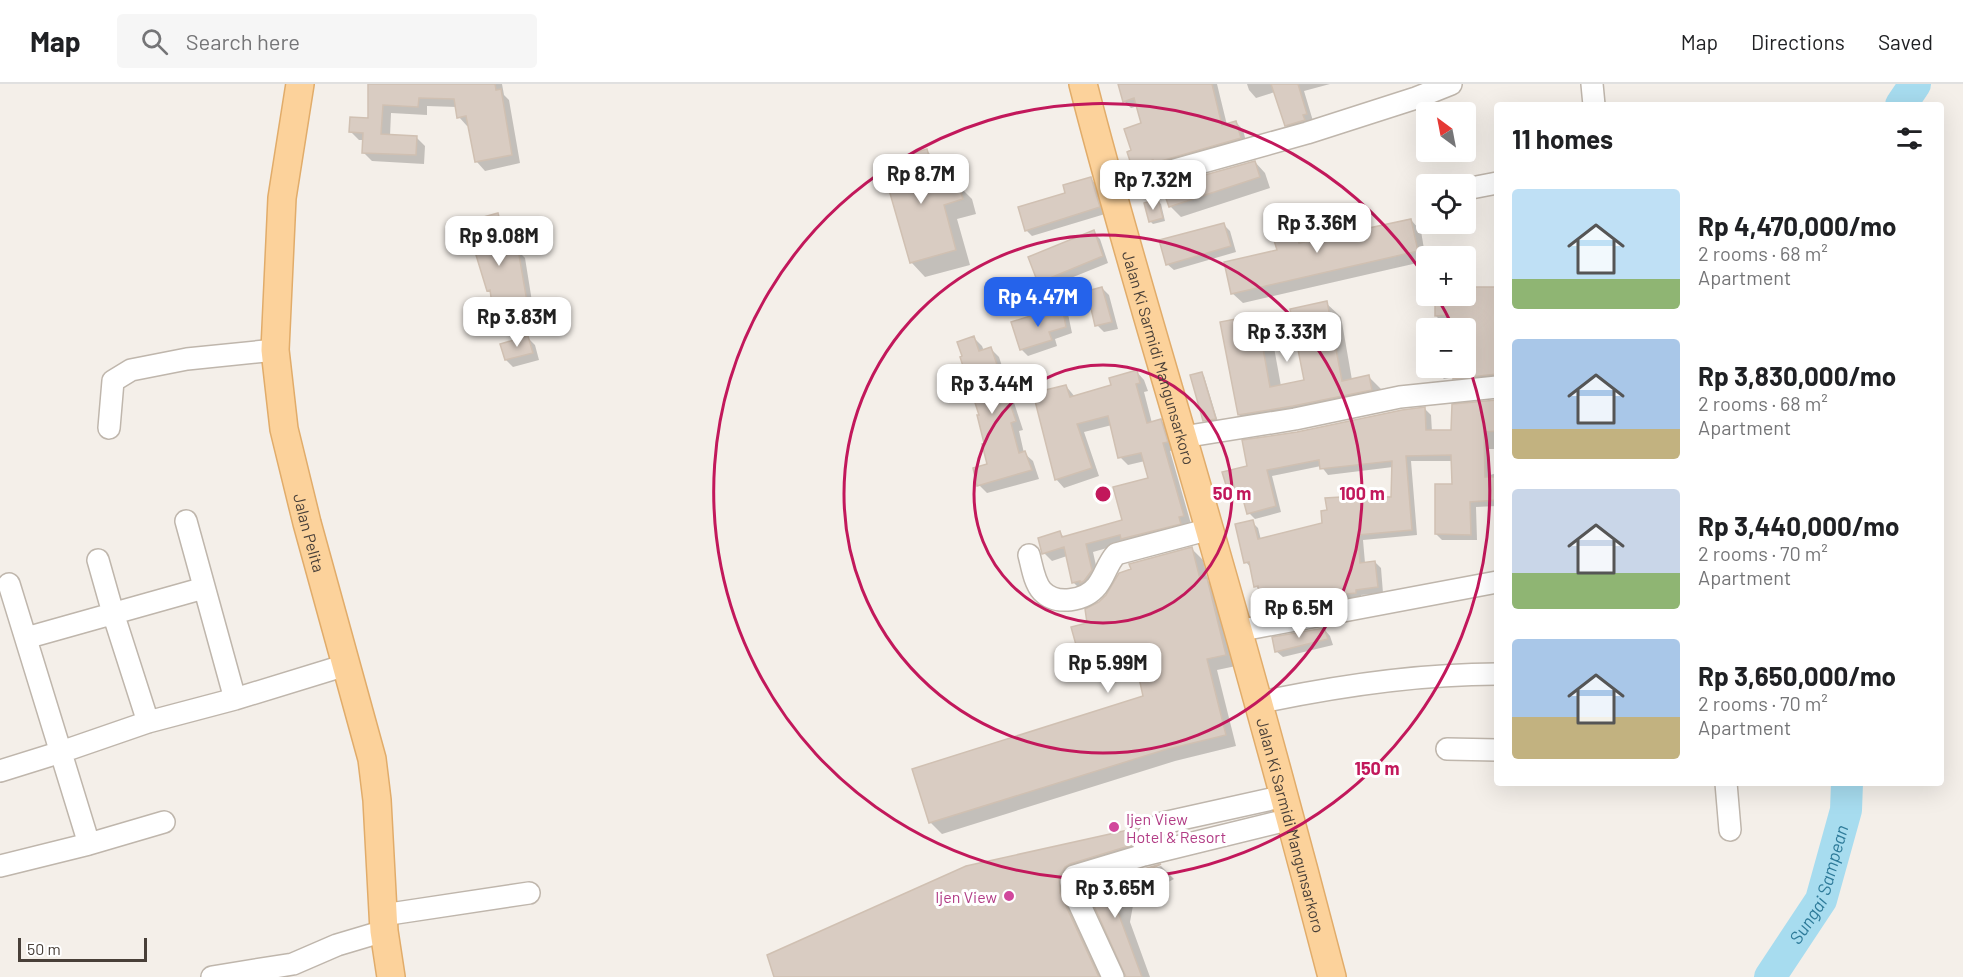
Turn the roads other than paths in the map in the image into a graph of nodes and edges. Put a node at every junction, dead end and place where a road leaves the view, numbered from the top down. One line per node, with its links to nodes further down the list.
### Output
1 (300, 84): 9 (main road, Jalan Pelita)
2 (1083, 84): 8 (main road, Jalan Ki Sarmidi Mangunsarkoro)
3 (1451, 84): 8 (street)
4 (1592, 84): 5 (street)
5 (1594, 102)
6 (1494, 184): 7 (street)
7 (1476, 187)
8 (1110, 188): 12 (main road, Jalan Ki Sarmidi Mangunsarkoro)
9 (275, 350): 11 (street); 23 (main road, Jalan Pelita)
10 (1494, 387): 12 (street)
11 (109, 428)
12 (1183, 437): 14 (main road, Jalan Ki Sarmidi Mangunsarkoro)
13 (186, 521): 19 (street)
14 (1210, 529): 15 (street); 21 (main road, Jalan Ki Sarmidi Mangunsarkoro)
15 (1029, 555)
16 (98, 560): 20 (street)
17 (1494, 583): 21 (street)
18 (9, 584): 22 (street)
19 (204, 588): 20 (street); 25 (street)
20 (113, 613): 22 (street); 27 (street)
21 (1237, 631): 26 (main road, Jalan Ki Sarmidi Mangunsarkoro)
22 (26, 638): 30 (street)
23 (346, 665): 25 (street); 39 (main road, Jalan Pelita)
24 (1494, 674): 26 (street)
25 (235, 699): 27 (street)
26 (1257, 703): 33 (main road, Jalan Ki Sarmidi Mangunsarkoro)
27 (148, 722): 30 (street)
28 (1447, 749): 29 (street)
29 (1494, 750)
30 (61, 752): 31 (street); 36 (street)
31 (0, 771)
32 (1726, 786): 35 (street)
33 (1288, 807): 42 (street); 43 (main road, Jalan Ki Sarmidi Mangunsarkoro)
34 (164, 822): 36 (street)
35 (1730, 830)
36 (89, 844): 37 (street)
37 (0, 866)
38 (529, 893): 39 (street)
39 (384, 923): 40 (street); 41 (main road, Jalan Pelita)
40 (212, 977)
41 (391, 977)
42 (1113, 977)
43 (1332, 977)

